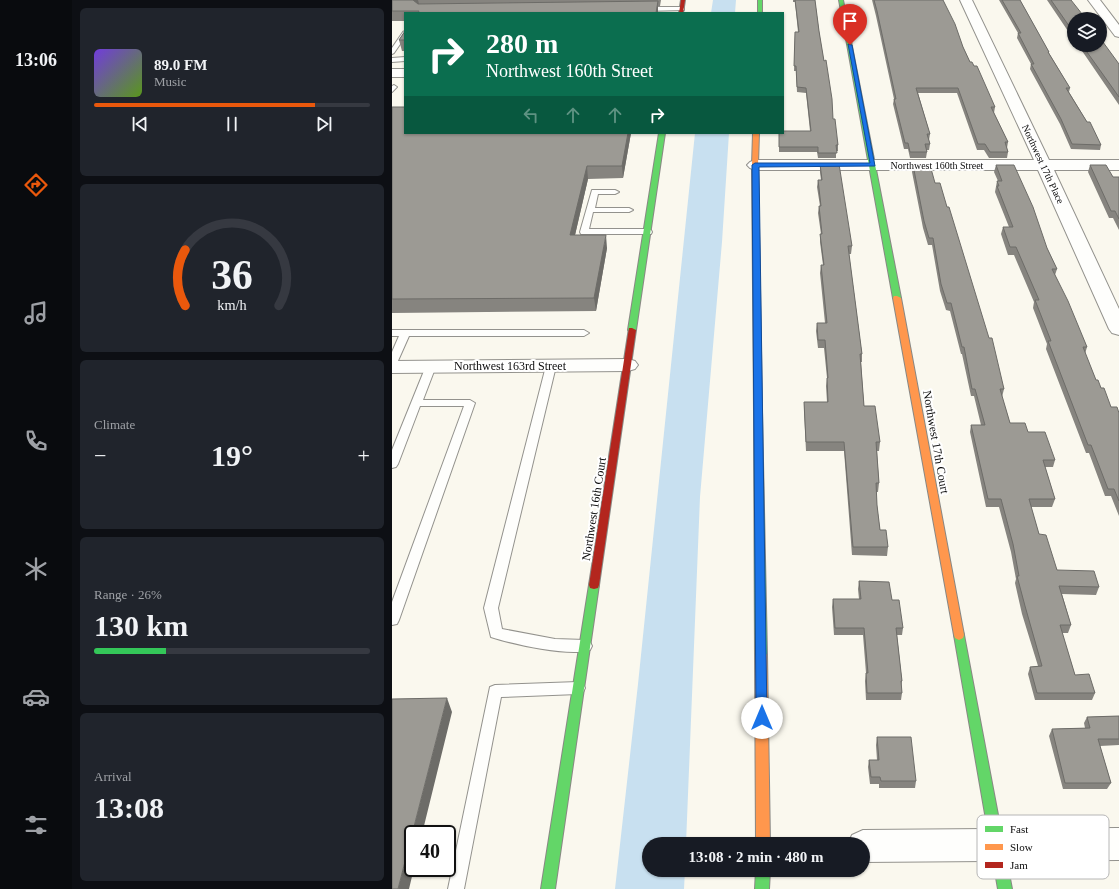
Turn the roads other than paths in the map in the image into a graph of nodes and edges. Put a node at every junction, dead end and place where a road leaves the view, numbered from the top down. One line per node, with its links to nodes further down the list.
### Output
1 (760, 0): 7 (street)
2 (841, 0): 18 (street, Northwest 17th Court)
3 (966, 0): 19 (street, Northwest 17th Place)
4 (1094, 0): 8 (street)
5 (682, 7): 6 (lane)
6 (637, 9)
7 (760, 12)
8 (1119, 33)
9 (404, 34): 10 (lane)
10 (392, 52)
11 (392, 60): 12 (lane)
12 (404, 60)
13 (392, 73): 14 (street)
14 (404, 73)
15 (662, 134): 24 (street, Northwest 16th Court)
16 (756, 134): 17 (street)
17 (755, 165): 18 (street, Northwest 160th Street); 40 (street)
18 (873, 165): 19 (street, Northwest 160th Street); 39 (street, Northwest 17th Court)
19 (1044, 165): 20 (street, Northwest 160th Street); 25 (street, Northwest 17th Place)
20 (1119, 165)
21 (615, 192): 22 (lane)
22 (590, 210): 23 (lane); 24 (lane)
23 (629, 210)
24 (648, 232): 30 (street, Northwest 16th Court)
25 (1119, 329)
26 (392, 333): 27 (lane)
27 (405, 333): 28 (lane); 29 (lane)
28 (584, 333)
29 (392, 363)
30 (628, 365): 33 (street, Northwest 163rd Street); 37 (street, Northwest 16th Court)
31 (392, 366): 32 (street, Northwest 163rd Street)
32 (431, 366): 33 (street, Northwest 163rd Street); 34 (lane)
33 (551, 366): 37 (lane)
34 (416, 403): 35 (lane); 36 (lane)
35 (392, 464)
36 (392, 620)
37 (586, 646): 38 (street, Northwest 16th Court)
38 (579, 688): 45 (lane); 46 (street, Northwest 16th Court)
39 (991, 815)
40 (763, 837)
41 (977, 844): 42 (street)
42 (870, 846)
43 (763, 877): 47 (street)
44 (1003, 879): 48 (street, Northwest 17th Court)
45 (456, 889)
46 (548, 889)
47 (762, 889)
48 (1005, 889)

